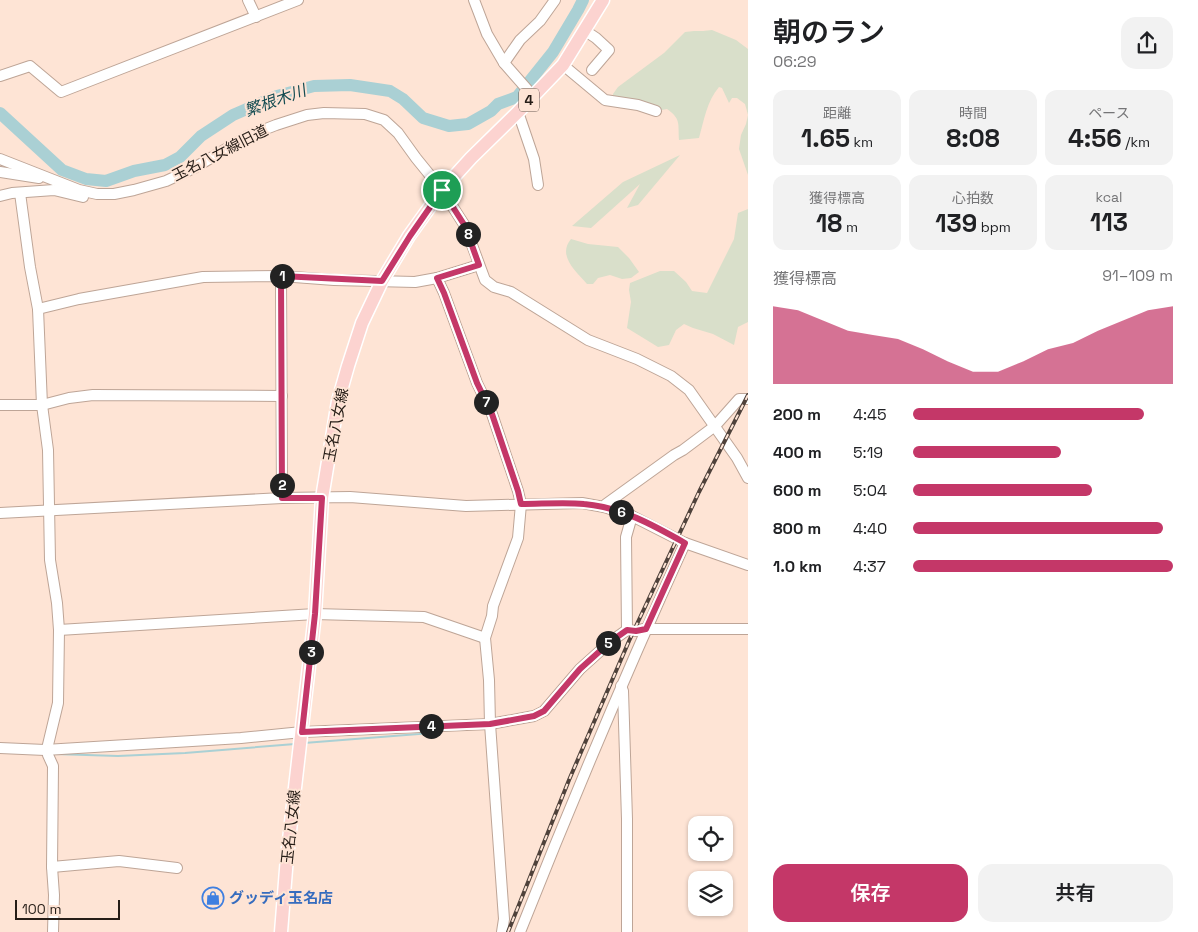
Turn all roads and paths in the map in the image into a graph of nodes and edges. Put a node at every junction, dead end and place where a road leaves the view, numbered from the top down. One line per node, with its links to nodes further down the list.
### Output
1 (248, 0): 6 (street)
2 (298, 0): 6 (street)
3 (474, 0): 9 (street)
4 (555, 0): 9 (street)
5 (603, 0): 7 (main road, 玉名八女線 / 4)
6 (256, 17): 11 (street)
7 (584, 30): 8 (main road, 玉名八女線 / 4); 10 (street)
8 (563, 65): 12 (main road, 玉名八女線 / 4); 13 (street)
9 (506, 66): 12 (street)
10 (592, 70)
11 (0, 76)
12 (531, 93): 14 (main road, 玉名八女線 / 4)
13 (656, 111)
14 (518, 112): 18 (street); 19 (main road, 玉名八女線 / 4)
15 (0, 159): 17 (street, 玉名八女線旧道)
16 (0, 172): 17 (street)
17 (54, 180): 21 (street, 玉名八女線旧道)
18 (538, 185)
19 (442, 190): 21 (street, 玉名八女線旧道); 23 (street, 玉名八女線旧道); 26 (main road, 玉名八女線 / 4)
20 (20, 193): 21 (street); 22 (street); 27 (street)
21 (114, 194)
22 (0, 196)
23 (479, 265): 25 (street); 32 (street, 玉名八女線旧道)
24 (281, 276): 26 (street); 27 (street); 28 (street)
25 (437, 278): 26 (street); 36 (street)
26 (382, 281): 35 (main road, 玉名八女線 / 4)
27 (38, 309): 31 (street)
28 (282, 396): 31 (street); 34 (street)
29 (748, 399): 32 (street)
30 (0, 405): 31 (street)
31 (42, 405): 38 (street)
32 (715, 426): 33 (street, 玉名八女線旧道); 37 (street)
33 (748, 478)
34 (282, 498): 35 (street); 38 (street)
35 (322, 498): 36 (street); 43 (main road, 玉名八女線 / 4)
36 (521, 504): 37 (street); 48 (street)
37 (604, 507): 40 (street)
38 (50, 512): 39 (street); 46 (street)
39 (0, 513)
40 (632, 516): 41 (street); 47 (street)
41 (685, 543): 42 (street); 44 (street)
42 (748, 564)
43 (315, 614): 46 (street); 48 (street); 51 (main road, 玉名八女線 / 4)
44 (646, 629): 45 (street); 47 (street); 49 (street)
45 (748, 629)
46 (60, 630): 53 (street)
47 (627, 630): 50 (street)
48 (485, 638): 50 (street)
49 (621, 686): 59 (street); 60 (street)
50 (490, 724): 51 (street); 58 (street)
51 (302, 732): 53 (street); 57 (main road, 玉名八女線 / 4)
52 (0, 748): 53 (street)
53 (47, 750): 54 (street)
54 (52, 867): 55 (street); 56 (street)
55 (177, 868)
56 (53, 932)
57 (282, 932)
58 (502, 932)
59 (520, 932)
60 (627, 932)

